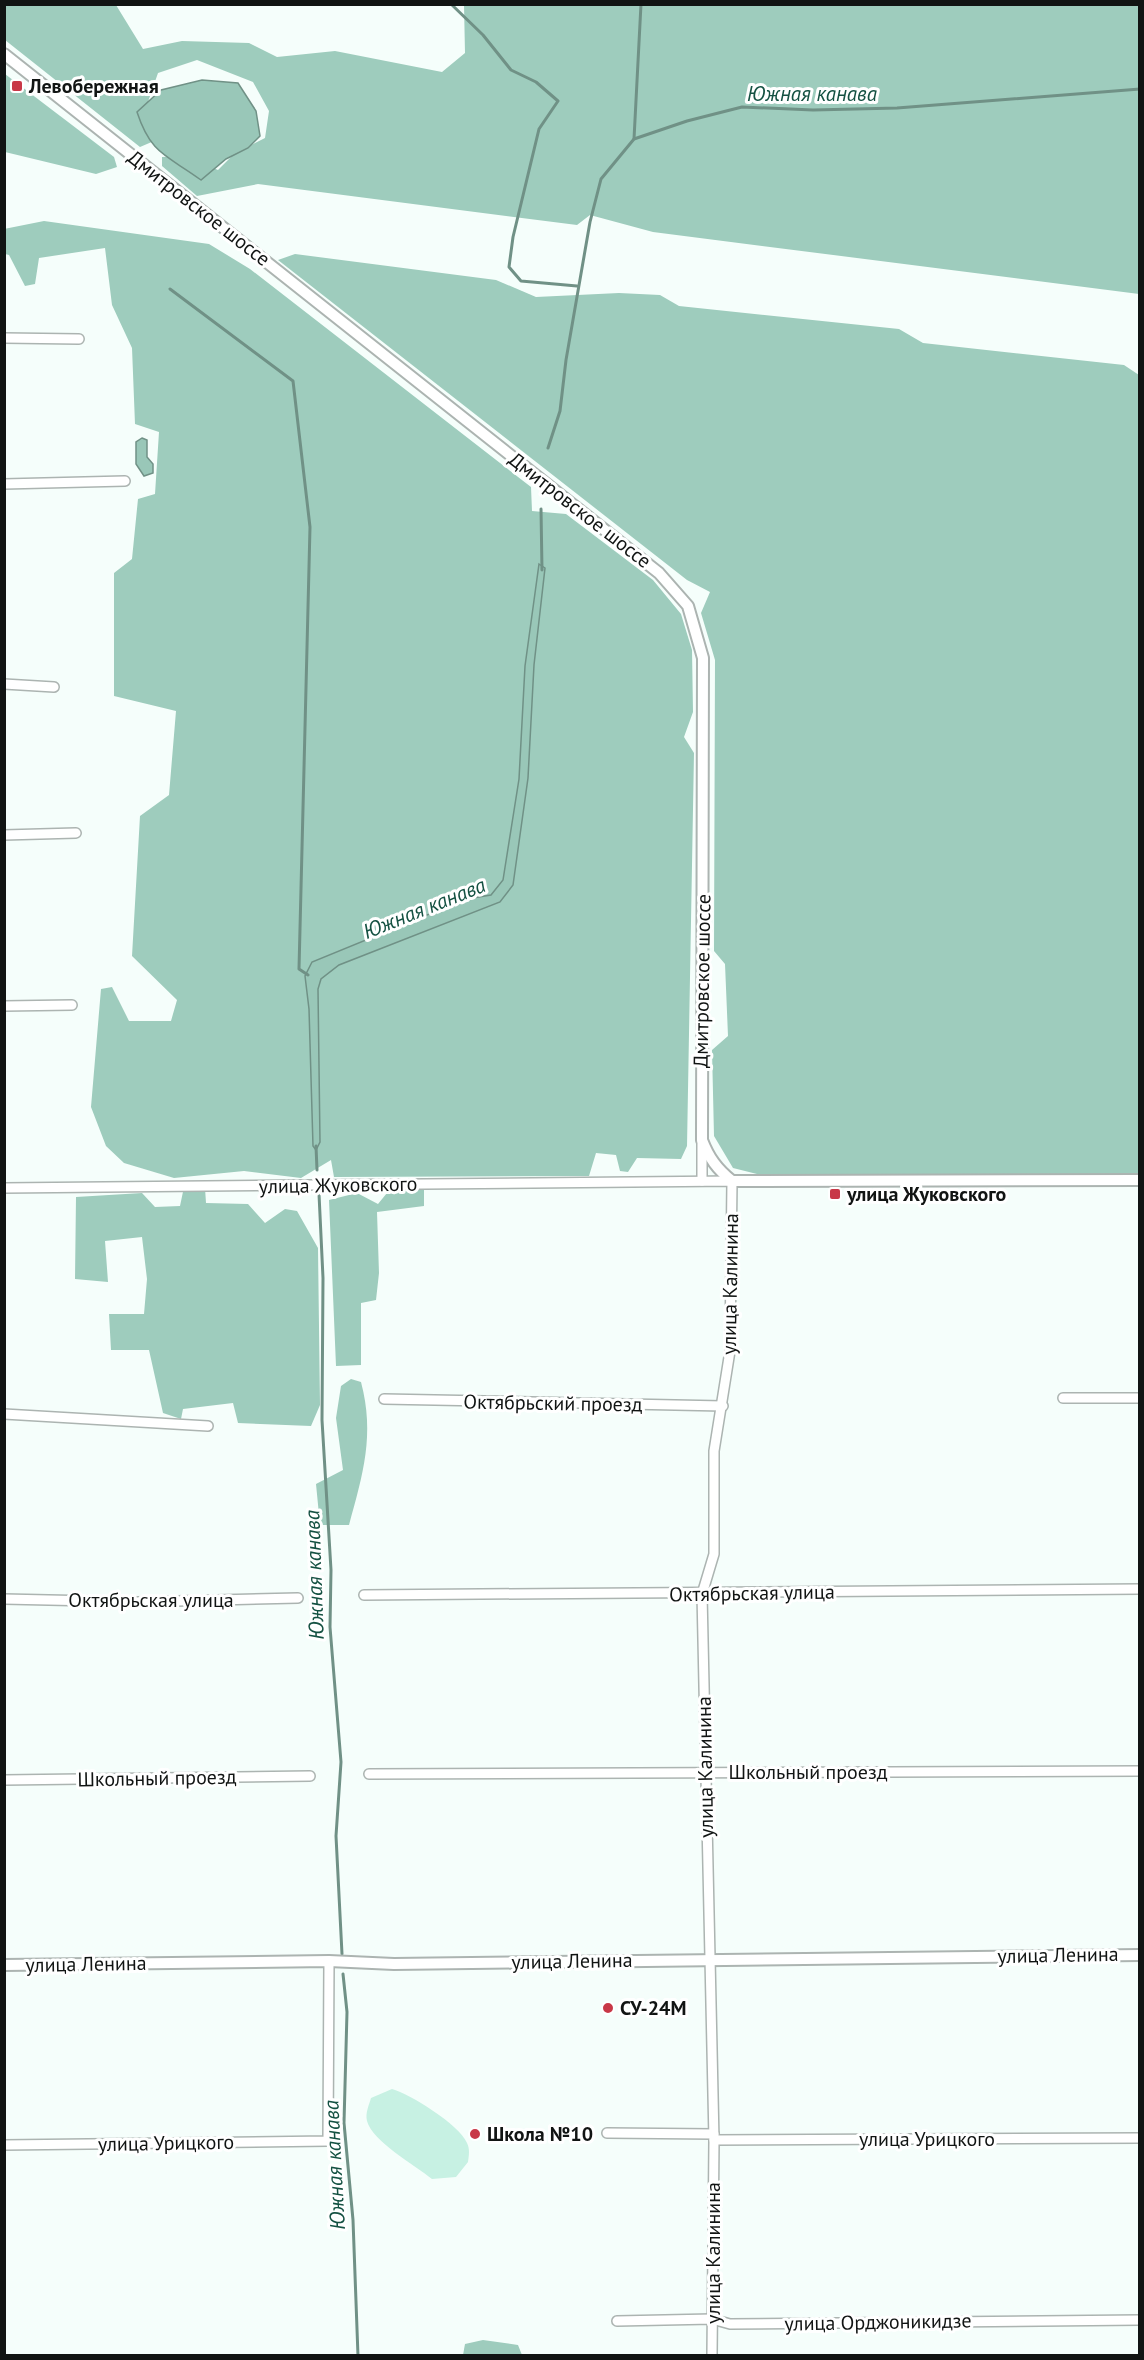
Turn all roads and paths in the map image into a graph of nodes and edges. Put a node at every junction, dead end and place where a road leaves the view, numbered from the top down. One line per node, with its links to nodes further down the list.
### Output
1 (4, 54): 12 (street, Дмитровское шоссе)
2 (4, 338): 3 (street)
3 (79, 339)
4 (124, 481): 5 (street)
5 (4, 484)
6 (4, 684): 7 (street)
7 (54, 687)
8 (76, 833): 9 (street)
9 (4, 835)
10 (72, 1005): 11 (street)
11 (4, 1006)
12 (702, 1140): 14 (street); 15 (street, Дмитровское шоссе)
13 (1140, 1180): 15 (street, улица Жуковского)
14 (702, 1181): 15 (street, улица Жуковского); 16 (street, улица Жуковского)
15 (732, 1181): 20 (street, улица Калинина)
16 (4, 1188)
17 (1063, 1398): 18 (street)
18 (1140, 1398)
19 (384, 1399): 20 (street, Октябрьский проезд)
20 (723, 1406): 24 (street, улица Калинина)
21 (4, 1414): 22 (street)
22 (208, 1426)
23 (1140, 1589): 24 (street, Октябрьская улица)
24 (702, 1594): 25 (street, Октябрьская улица); 29 (street, улица Калинина)
25 (364, 1595)
26 (298, 1598): 27 (street, Октябрьская улица)
27 (4, 1599)
28 (1140, 1771): 29 (street, Школьный проезд)
29 (705, 1772): 30 (street, Школьный проезд); 34 (street, улица Калинина)
30 (369, 1774)
31 (310, 1776): 32 (street, Школьный проезд)
32 (4, 1780)
33 (1140, 1955): 34 (street, улица Ленина)
34 (708, 1959): 35 (street, улица Ленина); 38 (street, улица Калинина)
35 (329, 1961): 36 (street, улица Ленина); 40 (street, улица Урицкого)
36 (4, 1965)
37 (607, 2133): 38 (street, улица Урицкого)
38 (714, 2137): 39 (street, улица Урицкого); 41 (street, улица Калинина)
39 (1140, 2138)
40 (4, 2145)
41 (712, 2319): 42 (street, улица Орджоникидзе); 43 (street, улица Орджоникидзе); 44 (street, улица Калинина)
42 (1140, 2320)
43 (617, 2321)
44 (712, 2355)

